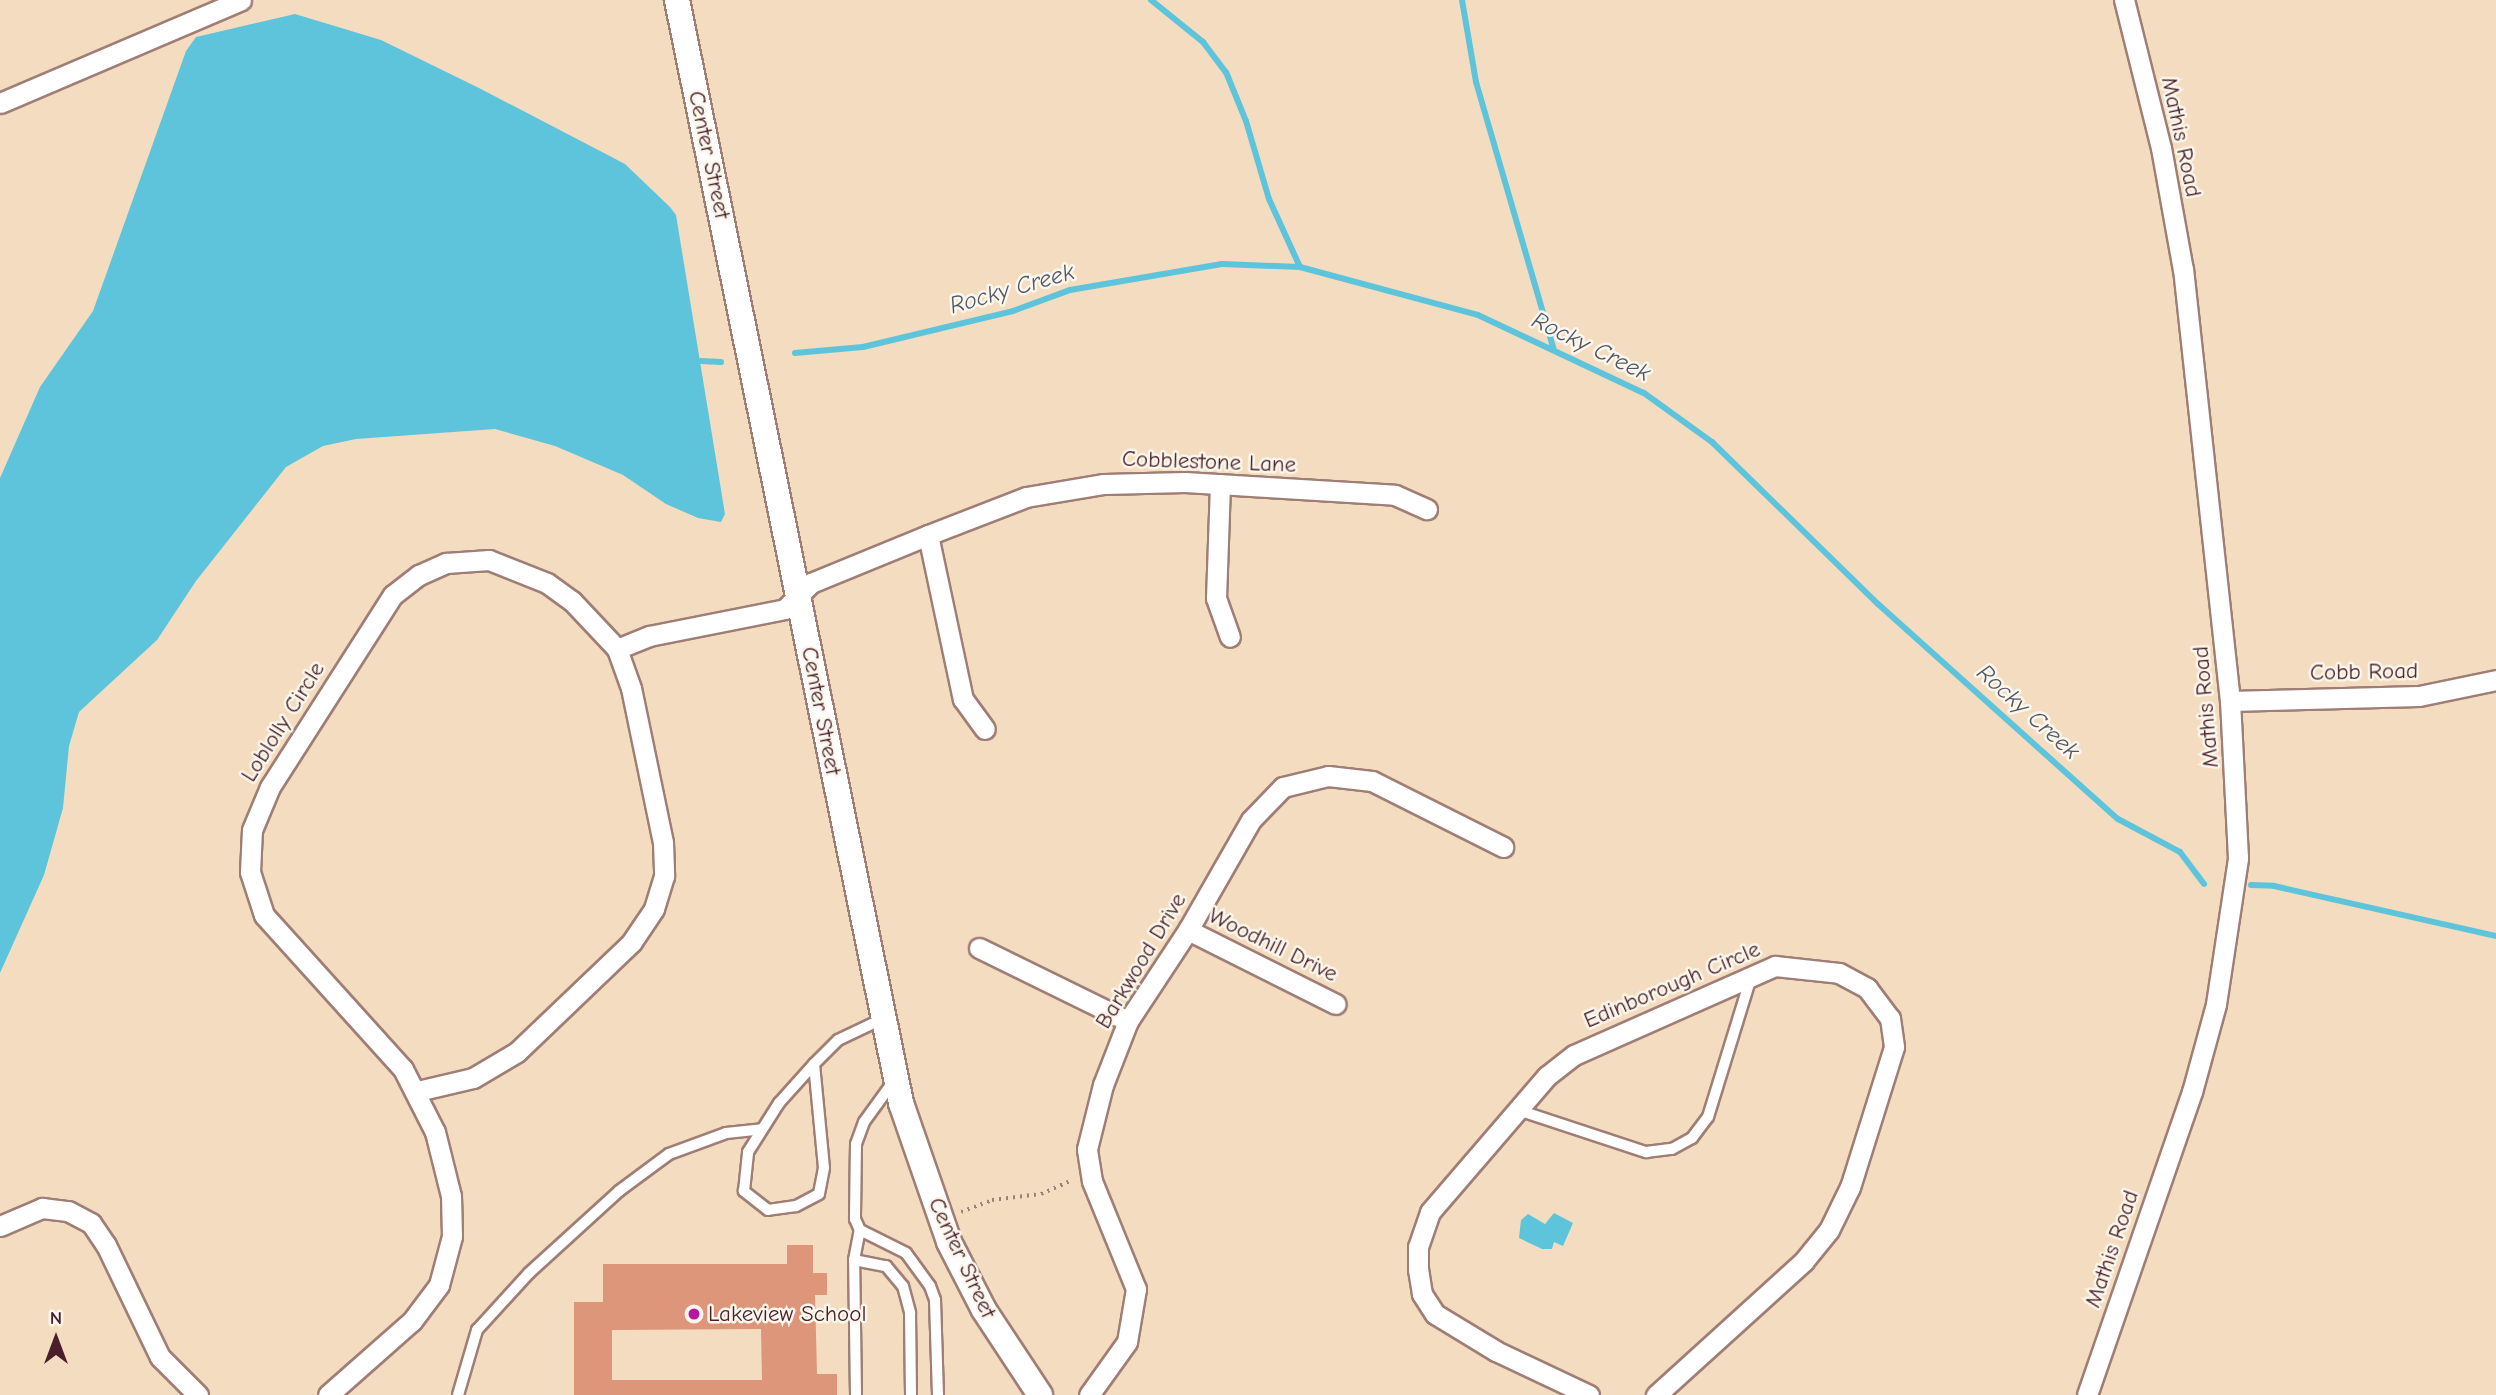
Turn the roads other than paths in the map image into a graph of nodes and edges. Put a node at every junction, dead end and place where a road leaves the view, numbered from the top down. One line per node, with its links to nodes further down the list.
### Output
1 (241, 0): 4 (street)
2 (677, 0): 8 (street, Center Street)
3 (2124, 0): 12 (street, Mathis Road)
4 (0, 103)
5 (1220, 484): 6 (street, Cobblestone Lane); 7 (street, Cobblestone Lane); 9 (street)
6 (1427, 509)
7 (928, 535): 8 (street, Cobblestone Lane); 13 (street)
8 (800, 597): 10 (street); 19 (street, Center Street)
9 (1230, 637)
10 (617, 649): 23 (street, Loblolly Circle); 23 (street, Loblolly Circle)
11 (2496, 680): 12 (street, Cobb Road)
12 (2230, 701): 39 (street, Mathis Road)
13 (985, 729)
14 (1503, 847): 15 (street, Barkwood Drive)
15 (1188, 930): 18 (street, Woodhill Drive); 20 (street, Barkwood Drive)
16 (979, 948): 20 (street)
17 (1752, 974): 24 (street, Edinborough Circle); 24 (lane); 38 (street, Edinborough Circle)
18 (1336, 1004)
19 (882, 1019): 21 (lane); 22 (street, Center Street)
20 (1128, 1021): 36 (street, Barkwood Drive)
21 (814, 1064): 25 (lane); 25 (lane)
22 (896, 1079): 27 (lane); 35 (street, Center Street)
23 (418, 1091): 30 (street, Loblolly Circle)
24 (1518, 1110): 37 (street, Edinborough Circle)
25 (762, 1129): 31 (lane)
26 (0, 1226): 29 (street)
27 (860, 1230): 28 (lane); 34 (lane)
28 (854, 1260): 32 (lane); 33 (lane)
29 (198, 1395)
30 (328, 1395)
31 (458, 1395)
32 (856, 1395)
33 (911, 1395)
34 (938, 1395)
35 (1040, 1395)
36 (1089, 1395)
37 (1589, 1395)
38 (1656, 1395)
39 (2087, 1395)

